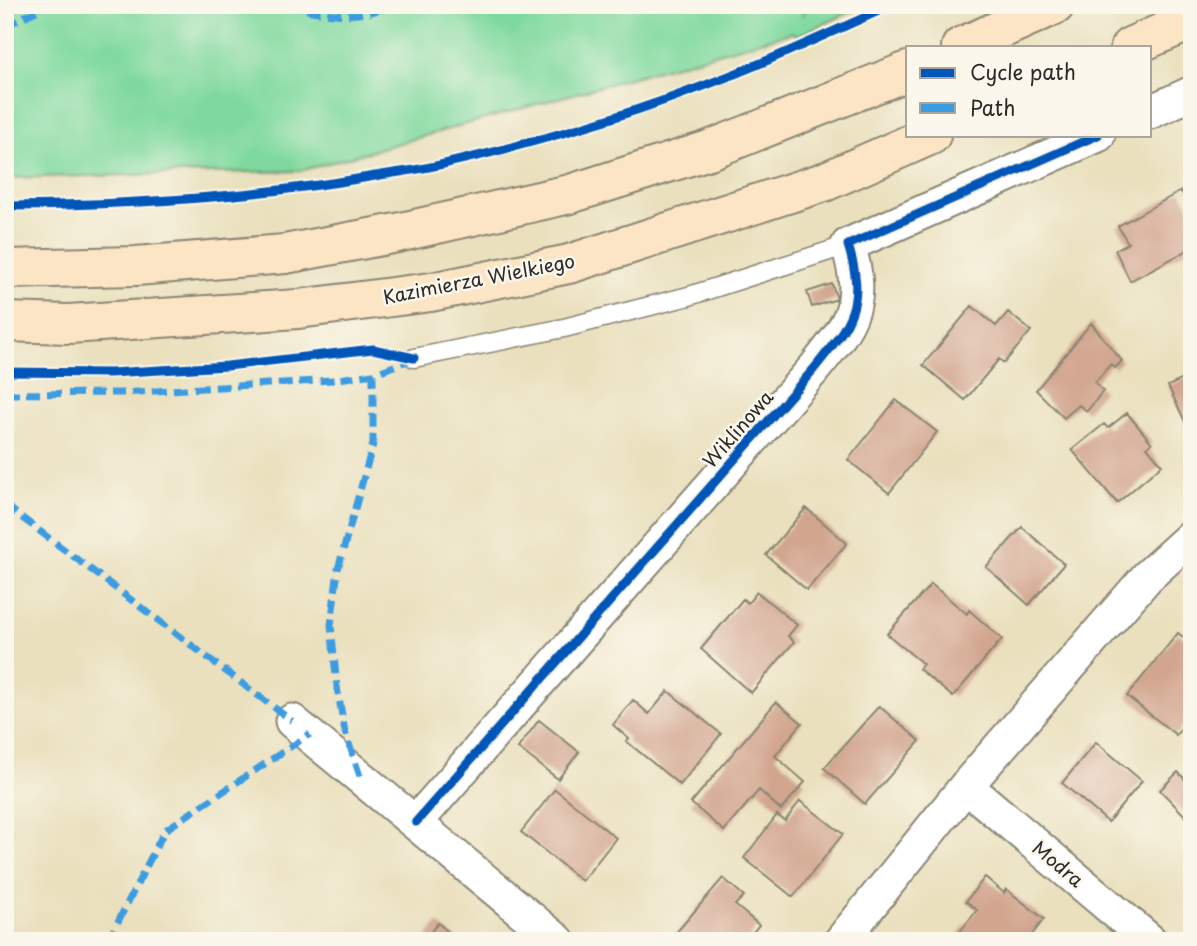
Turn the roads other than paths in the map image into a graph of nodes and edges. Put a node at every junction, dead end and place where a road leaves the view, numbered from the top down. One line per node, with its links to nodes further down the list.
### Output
1 (1055, 5): 3 (main road)
2 (1192, 20): 4 (main road)
3 (963, 46)
4 (1132, 46)
5 (906, 72): 11 (main road)
6 (1192, 93): 7 (street)
7 (1152, 111)
8 (929, 136): 12 (main road, Kazimierza Wielkiego)
9 (1096, 136): 10 (street)
10 (848, 246): 13 (lane); 17 (street, Wiklinowa)
11 (5, 270)
12 (5, 322)
13 (414, 358)
14 (1192, 536): 16 (street)
15 (292, 720): 17 (street)
16 (966, 786): 19 (street); 20 (street, Modra)
17 (416, 822): 18 (street)
18 (558, 941)
19 (841, 941)
20 (1150, 941)

